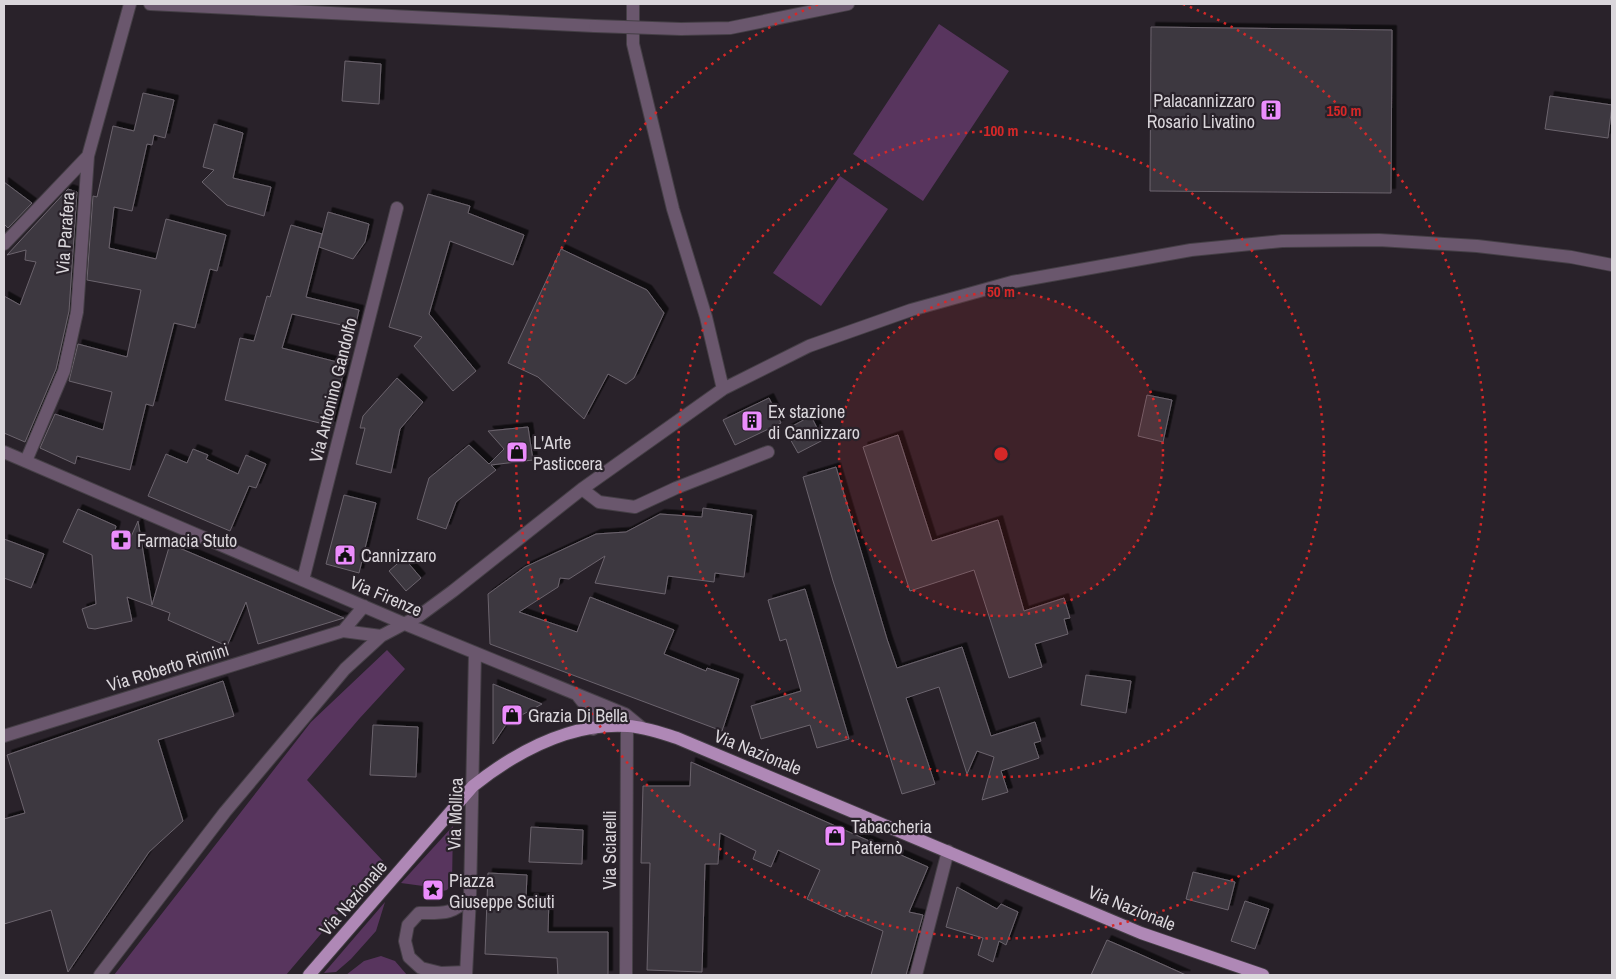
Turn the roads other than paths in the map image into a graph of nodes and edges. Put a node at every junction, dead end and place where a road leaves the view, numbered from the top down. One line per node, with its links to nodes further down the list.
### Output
1 (130, 4): 5 (street, Via Parafera)
2 (150, 4): 4 (street, bridge)
3 (634, 4): 9 (street)
4 (848, 4)
5 (88, 156): 7 (street); 12 (street, Via Parafera)
6 (397, 208): 14 (street, Via Antonino Gandolfo)
7 (4, 244)
8 (1612, 265): 9 (street)
9 (723, 388): 13 (street)
10 (4, 452): 12 (street, Via Firenze)
11 (768, 452): 13 (street)
12 (26, 461): 14 (street, Via Firenze)
13 (582, 489): 16 (street)
14 (303, 580): 15 (street, Via Firenze)
15 (364, 606): 16 (street, Via Firenze); 17 (street)
16 (405, 624): 18 (street); 19 (street, Via Firenze)
17 (343, 631): 18 (street); 24 (street, Via Roberto Rimini)
18 (381, 636): 30 (street)
19 (475, 653): 20 (street, Via Firenze); 25 (street, Via Mollica)
20 (578, 696): 22 (street, Via Firenze); 23 (street)
21 (627, 726): 22 (main road, Via Nazionale); 23 (main road, Via Nazionale); 32 (street, Via Sciarelli)
22 (642, 728): 26 (main road, Via Nazionale)
23 (593, 729): 25 (main road, Via Nazionale)
24 (4, 736)
25 (473, 786): 27 (street, Via Mollica); 31 (main road, Via Nazionale)
26 (948, 851): 33 (street); 34 (main road, Via Nazionale)
27 (470, 896): 28 (street); 29 (street, Via Mollica)
28 (441, 974): 29 (street)
29 (466, 974)
30 (100, 975)
31 (309, 975)
32 (626, 975)
33 (916, 975)
34 (1263, 975)

